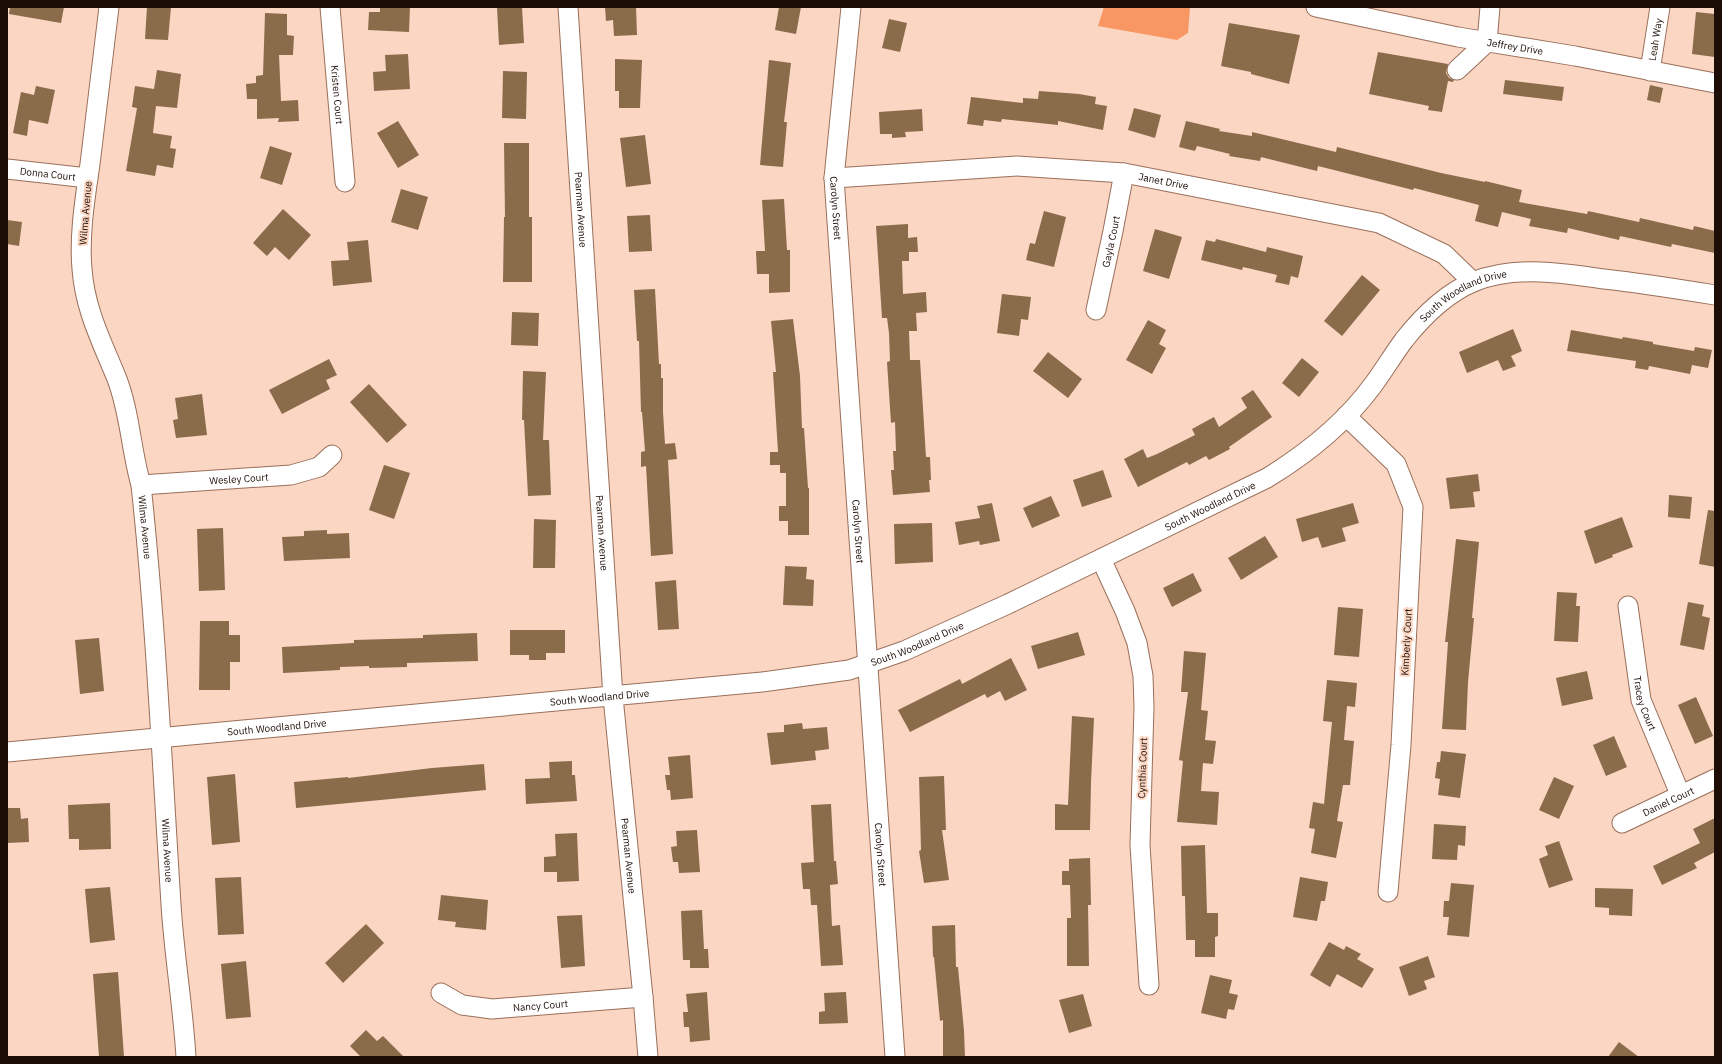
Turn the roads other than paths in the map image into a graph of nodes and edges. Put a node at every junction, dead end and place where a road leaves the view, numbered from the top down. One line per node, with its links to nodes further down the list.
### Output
1 (109, 7): 14 (street, Wilma Avenue)
2 (330, 7): 16 (street, Kristen Court)
3 (568, 7): 26 (street, Pearman Avenue)
4 (851, 7): 15 (street, Carolyn Street)
5 (1316, 7): 8 (street, Jeffrey Drive)
6 (1490, 7): 8 (street)
7 (1660, 7): 10 (street, Leah Way)
8 (1487, 42): 9 (street); 10 (street, Jeffrey Drive)
9 (1457, 70)
10 (1650, 71): 11 (street, Jeffrey Drive)
11 (1715, 84)
12 (7, 169): 14 (street, Donna Court)
13 (1124, 173): 15 (street, Janet Drive); 17 (street, Janet Drive); 19 (street, Gayla Court)
14 (88, 178): 22 (street, Wilma Avenue)
15 (834, 178): 25 (street, Carolyn Street)
16 (345, 182)
17 (1473, 282): 18 (street, South Woodland Drive); 20 (street, South Woodland Drive)
18 (1715, 295)
19 (1096, 310)
20 (1346, 416): 23 (street, South Woodland Drive); 32 (street, Kimberly Court)
21 (332, 456): 22 (street, Wesley Court)
22 (141, 485): 27 (street, Wilma Avenue)
23 (1101, 559): 25 (street, South Woodland Drive); 33 (street, Cynthia Court)
24 (1628, 606): 30 (street, Tracey Court)
25 (866, 664): 26 (street, South Woodland Drive); 38 (street, Carolyn Street)
26 (613, 697): 27 (street, South Woodland Drive); 35 (street, Pearman Avenue)
27 (161, 737): 28 (street, South Woodland Drive); 36 (street, Wilma Avenue)
28 (7, 752)
29 (1715, 779): 30 (street, Daniel Court)
30 (1680, 794): 31 (street, Daniel Court)
31 (1622, 823)
32 (1388, 892)
33 (1149, 985)
34 (441, 993): 35 (street, Nancy Court)
35 (643, 997): 37 (street, Pearman Avenue)
36 (186, 1057)
37 (648, 1057)
38 (895, 1057)

